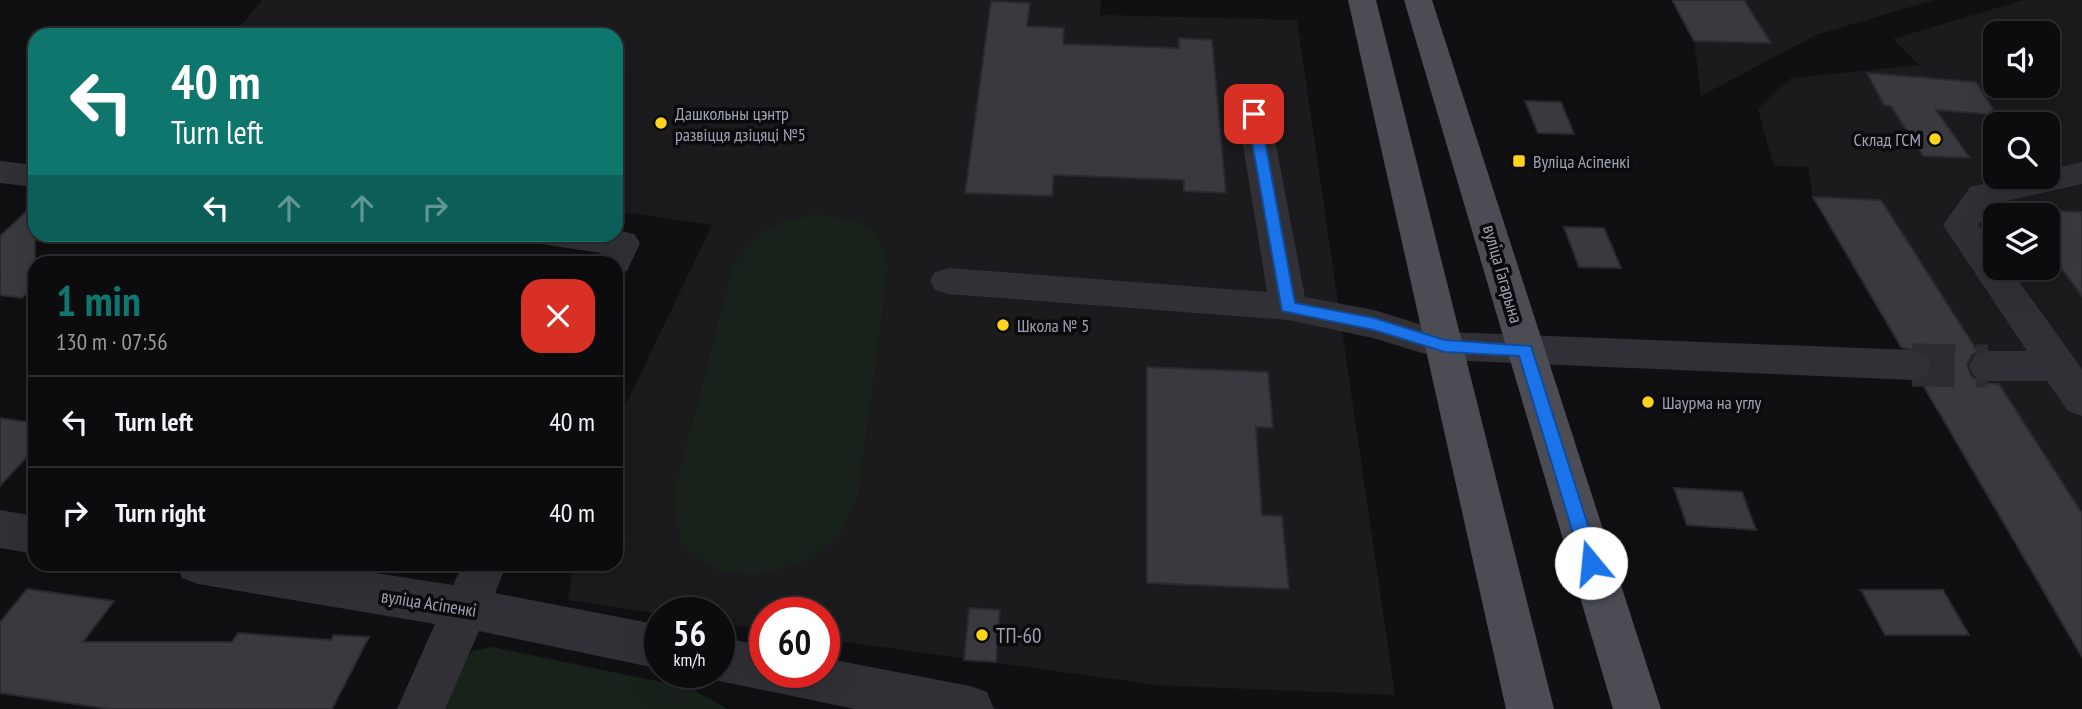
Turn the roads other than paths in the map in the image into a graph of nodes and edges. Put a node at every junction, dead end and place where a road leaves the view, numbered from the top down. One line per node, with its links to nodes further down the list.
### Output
1 (1362, 0): 11 (main road)
2 (1418, 0): 12 (main road, вуліца Гагарына)
3 (1254, 114): 10 (street)
4 (0, 172): 6 (street)
5 (2082, 173): 15 (street)
6 (28, 175)
7 (573, 242): 8 (street)
8 (618, 253)
9 (948, 281): 10 (street)
10 (1288, 307): 11 (street)
11 (1445, 346): 12 (street); 26 (main road)
12 (1526, 351): 13 (street); 27 (main road, вуліца Гагарына)
13 (1912, 365)
14 (1987, 366): 15 (street)
15 (2057, 366): 16 (street)
16 (2082, 400)
17 (0, 529): 18 (street)
18 (28, 534)
19 (241, 571): 21 (street, вуліца Асіпенкі)
20 (482, 571): 21 (street)
21 (466, 608): 22 (street, вуліца Асіпенкі); 24 (street)
22 (644, 644)
23 (840, 683): 25 (street)
24 (421, 709)
25 (970, 709)
26 (1530, 709)
27 (1637, 709)

